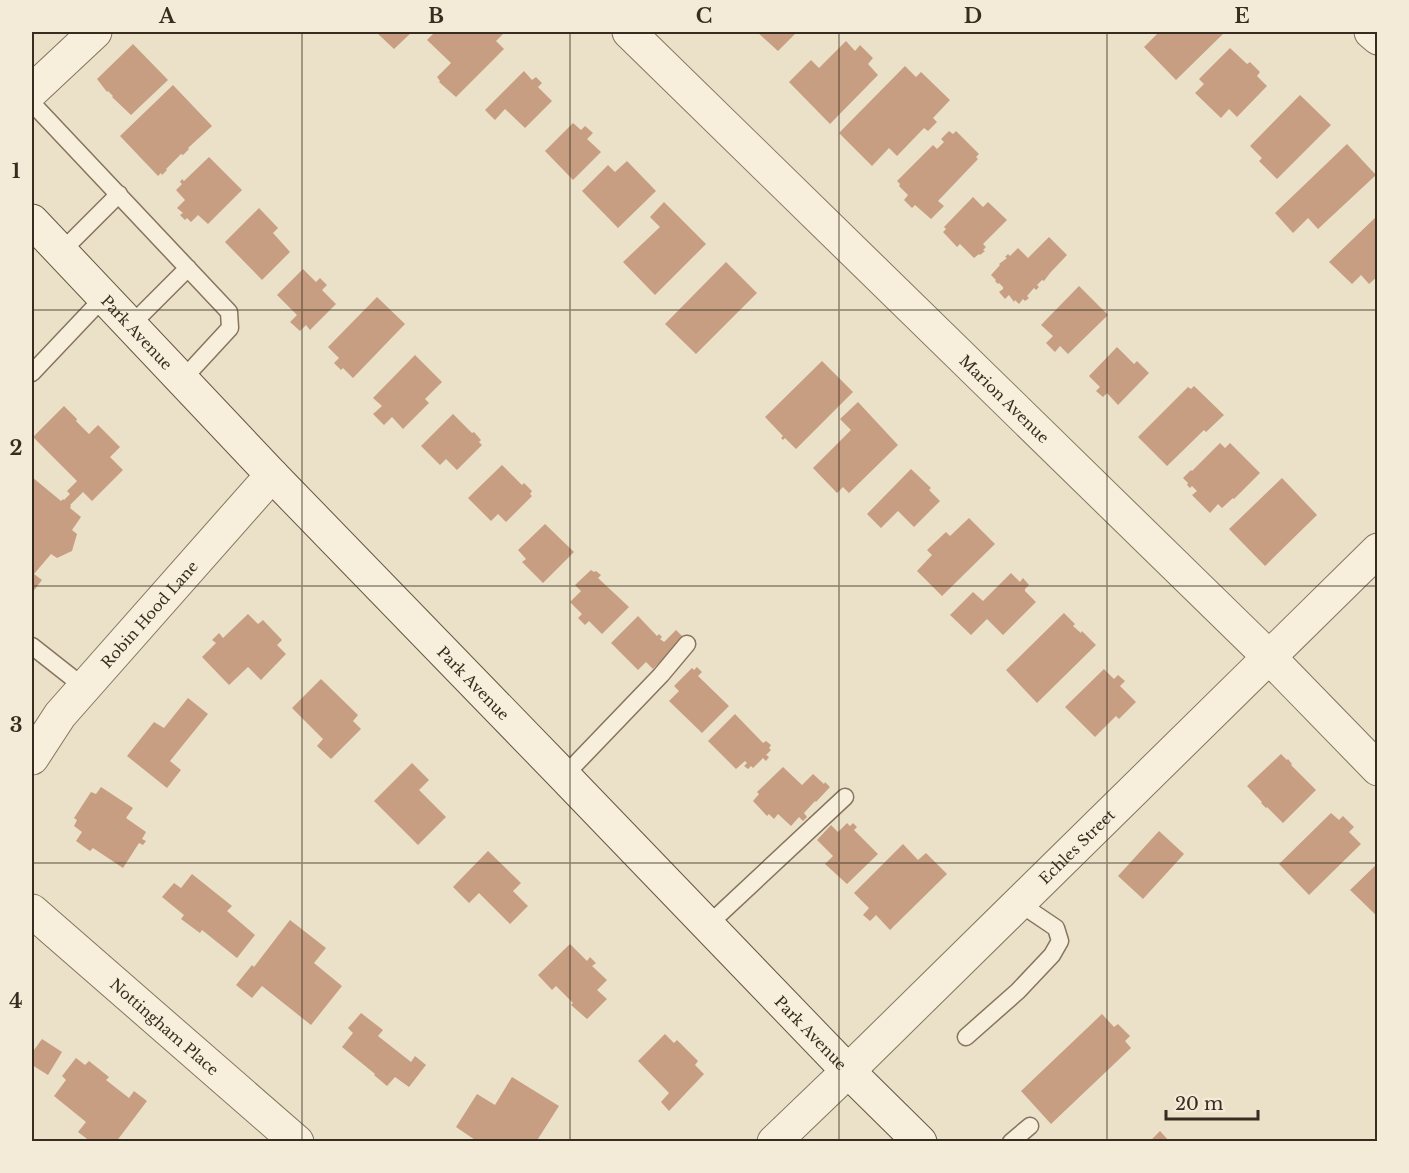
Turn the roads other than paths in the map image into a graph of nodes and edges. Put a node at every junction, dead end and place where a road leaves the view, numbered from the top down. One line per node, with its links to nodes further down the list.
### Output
1 (95, 32): 5 (street)
2 (628, 32): 19 (street, Marion Avenue)
3 (1371, 32): 4 (street)
4 (1377, 38)
5 (32, 91)
6 (32, 103): 7 (lane)
7 (119, 194): 9 (lane); 10 (lane)
8 (32, 221): 9 (street, Park Avenue)
9 (61, 252): 11 (street, Park Avenue)
10 (188, 268): 12 (lane); 14 (lane)
11 (104, 297): 12 (street, Park Avenue); 13 (lane)
12 (130, 326): 14 (street, Park Avenue)
13 (32, 373)
14 (182, 380): 15 (street, Park Avenue)
15 (272, 474): 20 (street, Robin Hood Lane); 23 (street, Park Avenue)
16 (1377, 550): 19 (street, Echles Street)
17 (687, 644): 23 (lane)
18 (32, 646): 20 (lane)
19 (1269, 657): 22 (street, Marion Avenue); 25 (street, Echles Street)
20 (84, 687): 21 (street, Robin Hood Lane)
21 (32, 759)
22 (1377, 769)
23 (564, 776): 27 (street, Park Avenue)
24 (845, 797): 27 (lane)
25 (1019, 903): 28 (lane); 29 (street, Echles Street)
26 (32, 911): 31 (street, Nottingham Place)
27 (708, 926): 29 (street, Park Avenue)
28 (966, 1037)
29 (848, 1071): 32 (street, Echles Street); 33 (street, Park Avenue)
30 (1030, 1126): 34 (lane)
31 (297, 1142)
32 (774, 1142)
33 (920, 1142)
34 (1011, 1142)

